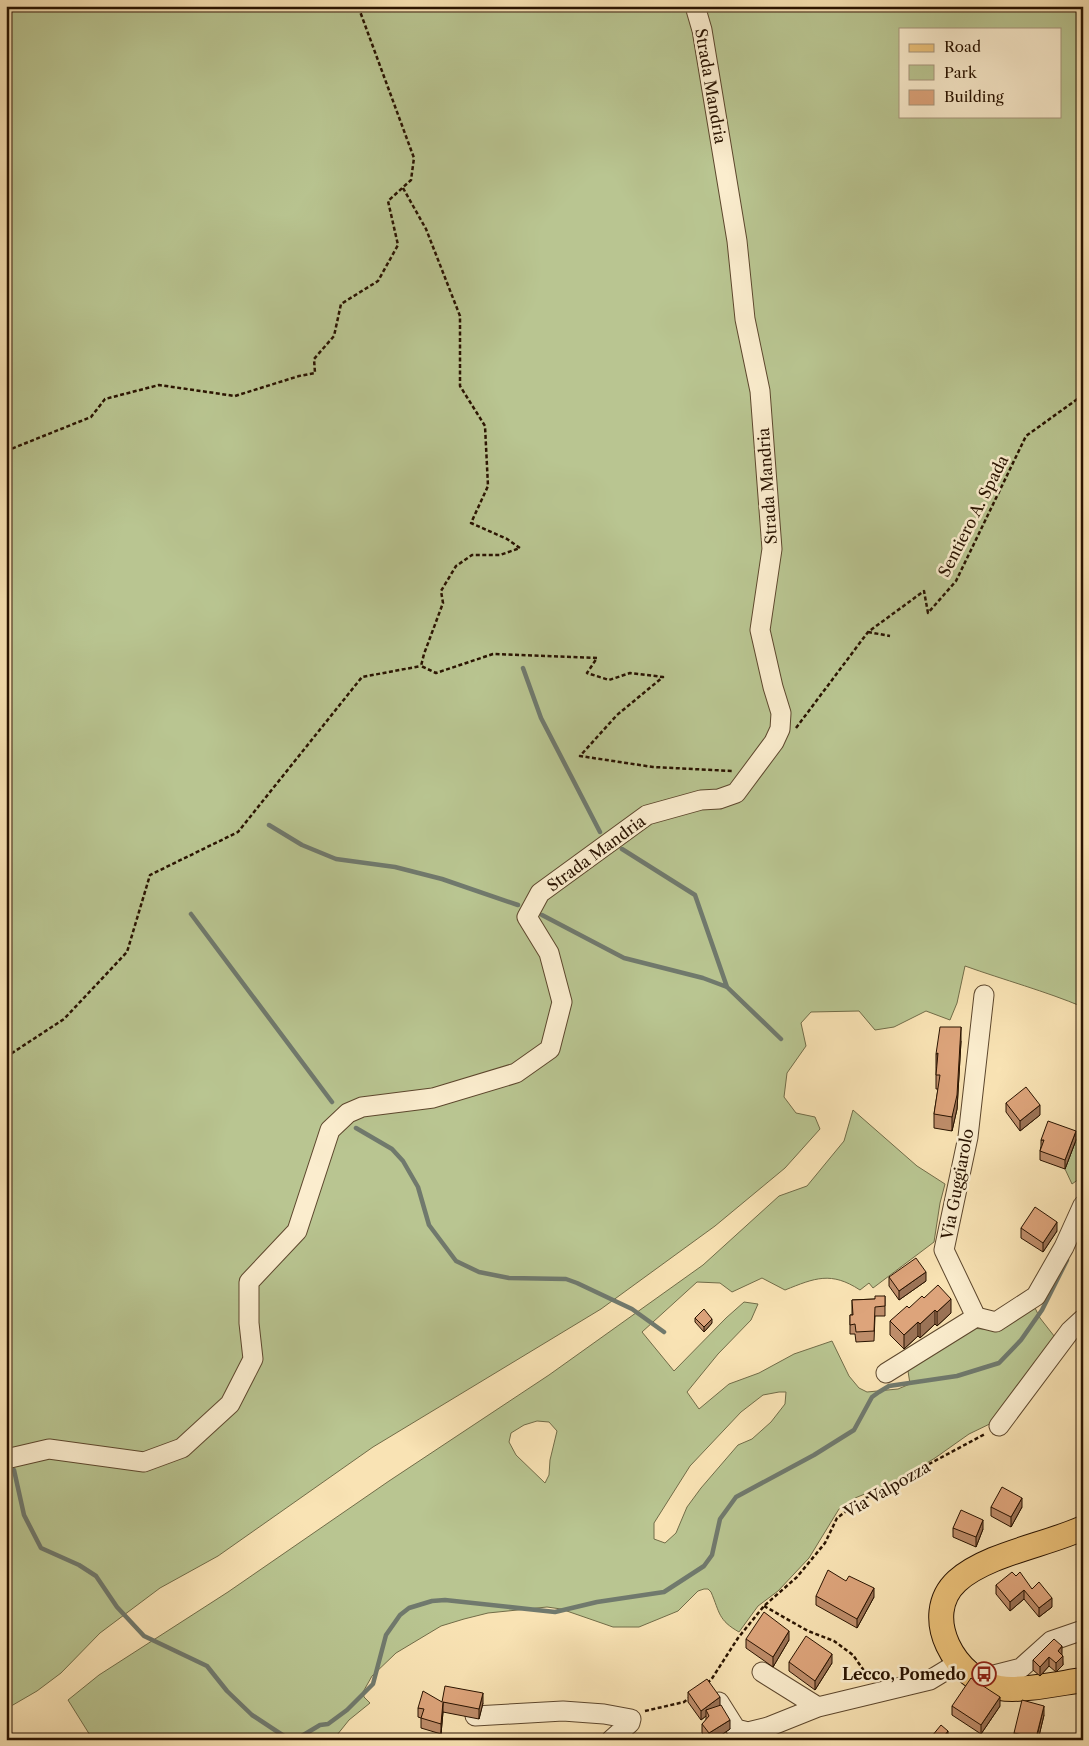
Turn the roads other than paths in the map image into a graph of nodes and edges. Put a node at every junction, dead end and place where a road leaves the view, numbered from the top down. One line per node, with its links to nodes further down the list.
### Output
1 (695, 6): 8 (street, Strada Mandria)
2 (984, 994): 4 (street, Via Guggiarolo)
3 (1083, 1205): 4 (street)
4 (976, 1317): 6 (street)
5 (1083, 1319): 7 (street)
6 (886, 1373)
7 (999, 1426)
8 (6, 1458)
9 (1083, 1528): 11 (main road)
10 (1083, 1630): 14 (street)
11 (958, 1663): 14 (main road); 16 (street)
12 (762, 1672): 16 (street)
13 (1083, 1680): 14 (main road)
14 (989, 1686)
15 (719, 1702): 16 (street)
16 (818, 1707)
17 (475, 1716): 18 (street)
18 (611, 1740)

